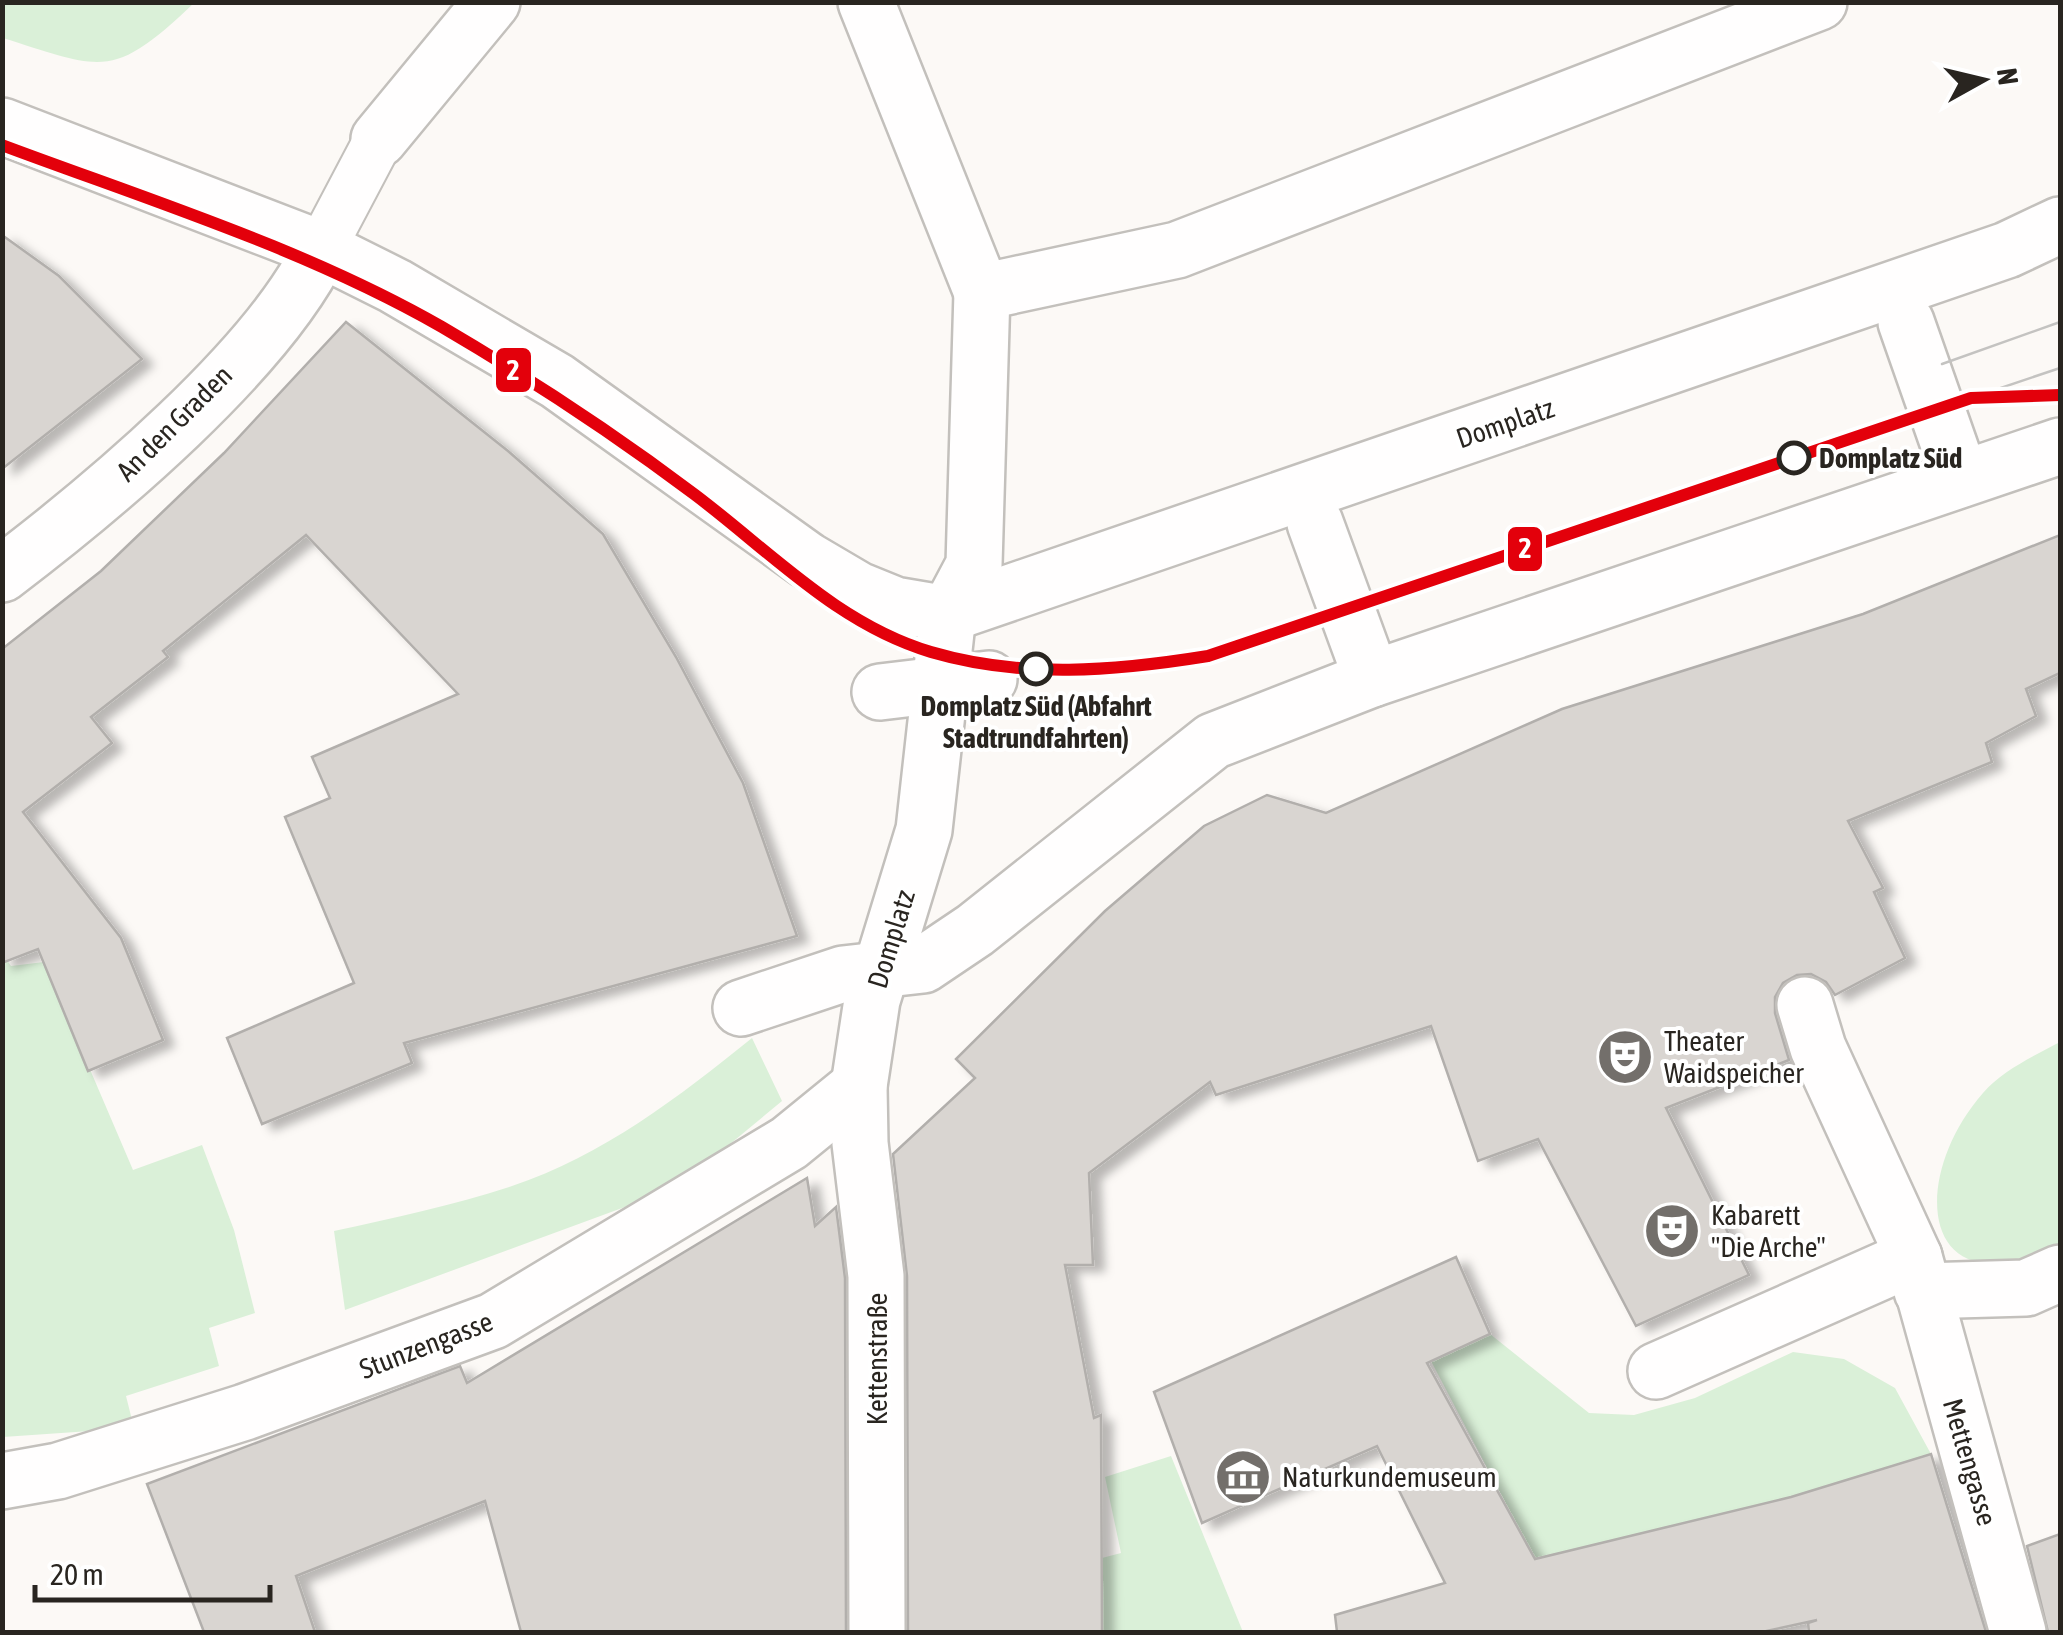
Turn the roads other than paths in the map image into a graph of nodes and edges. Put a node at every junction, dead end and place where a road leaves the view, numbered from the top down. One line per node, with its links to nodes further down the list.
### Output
1 (492, 2): 5 (street)
2 (866, 2): 8 (street)
3 (1819, 2): 8 (street)
4 (3, 127): 7 (street, Domplatz)
5 (380, 139): 7 (lane)
6 (2060, 225): 14 (street, Domplatz)
7 (326, 278): 13 (street, An den Graden); 14 (street, Domplatz)
8 (982, 292): 14 (street)
9 (1906, 322): 11 (street)
10 (2060, 446): 11 (street)
11 (1961, 478): 15 (street)
12 (1316, 523): 15 (street)
13 (2, 574)
14 (948, 614): 16 (street, Domplatz)
15 (1372, 678): 18 (street)
16 (965, 682): 17 (street); 18 (street, Domplatz)
17 (880, 692)
18 (852, 966): 20 (street); 21 (street, Domplatz)
19 (1804, 1005): 23 (street, Mettengasse)
20 (741, 1008)
21 (859, 1086): 25 (street, Stunzengasse); 26 (street, Kettenstraße)
22 (2060, 1273): 23 (street)
23 (1918, 1274): 24 (street); 27 (street, Mettengasse)
24 (1656, 1371)
25 (2, 1481)
26 (877, 1632)
27 (2018, 1632)

